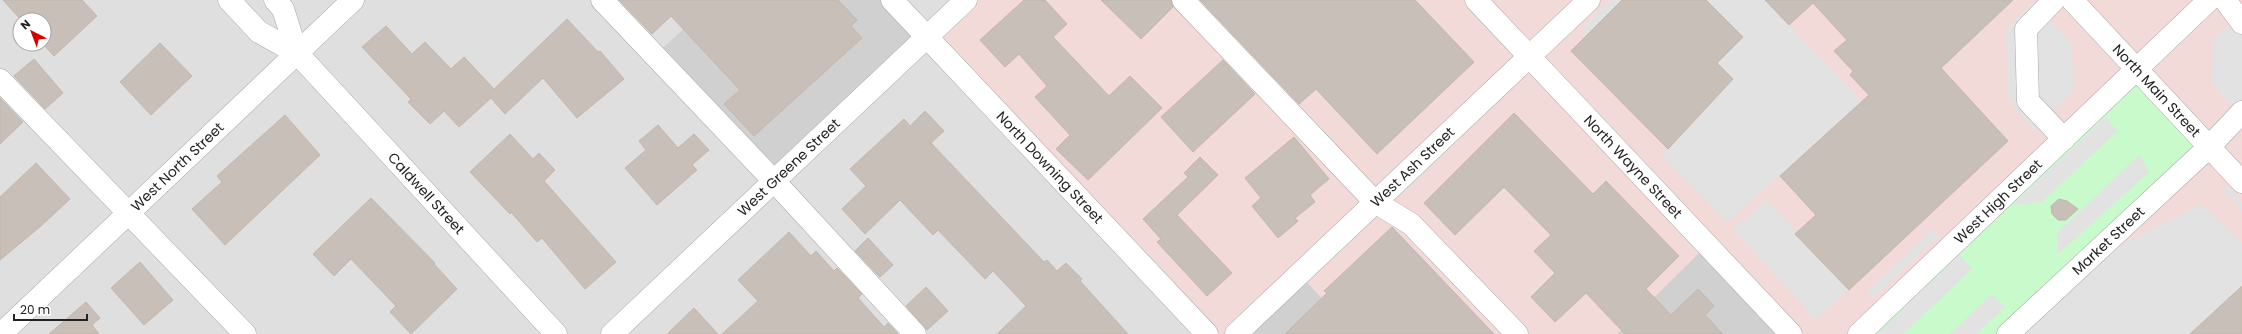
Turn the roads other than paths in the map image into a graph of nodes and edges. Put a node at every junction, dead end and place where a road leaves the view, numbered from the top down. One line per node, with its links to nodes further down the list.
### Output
1 (229, 0): 16 (street, Caldwell Street)
2 (275, 0): 16 (street, Caldwell Street)
3 (353, 0): 16 (street, West North Street)
4 (602, 0): 23 (street)
5 (892, 0): 15 (street, North Downing Street)
6 (966, 0): 15 (street, West Greene Street)
7 (1182, 0): 25 (street)
8 (1476, 0): 17 (street, North Wayne Street)
9 (1589, 0): 17 (street, West Ash Street)
10 (2054, 0): 21 (street)
11 (2072, 0): 18 (street, North Main Street)
12 (2209, 0): 18 (street, West High Street)
13 (2225, 0): 14 (street)
14 (2242, 23)
15 (927, 37): 23 (street, West Greene Street); 32 (street, North Downing Street)
16 (297, 53): 26 (street, West North Street); 29 (street, Caldwell Street)
17 (1530, 56): 25 (street, West Ash Street); 35 (street, North Wayne Street)
18 (2136, 68): 21 (street, West High Street); 22 (street, North Main Street)
19 (0, 80): 26 (street)
20 (2242, 112): 22 (street, Market Street)
21 (2064, 139): 36 (street, West High Street)
22 (2209, 147): 24 (street, North Main Street); 37 (street, Market Street)
23 (774, 181): 30 (street, West Greene Street); 31 (street)
24 (2242, 182)
25 (1375, 202): 33 (street, West Ash Street); 34 (street)
26 (128, 213): 27 (street, West North Street); 28 (street)
27 (1, 334)
28 (245, 334)
29 (556, 334)
30 (612, 334)
31 (915, 334)
32 (1207, 334)
33 (1236, 334)
34 (1517, 334)
35 (1791, 334)
36 (1859, 334)
37 (2008, 334)

